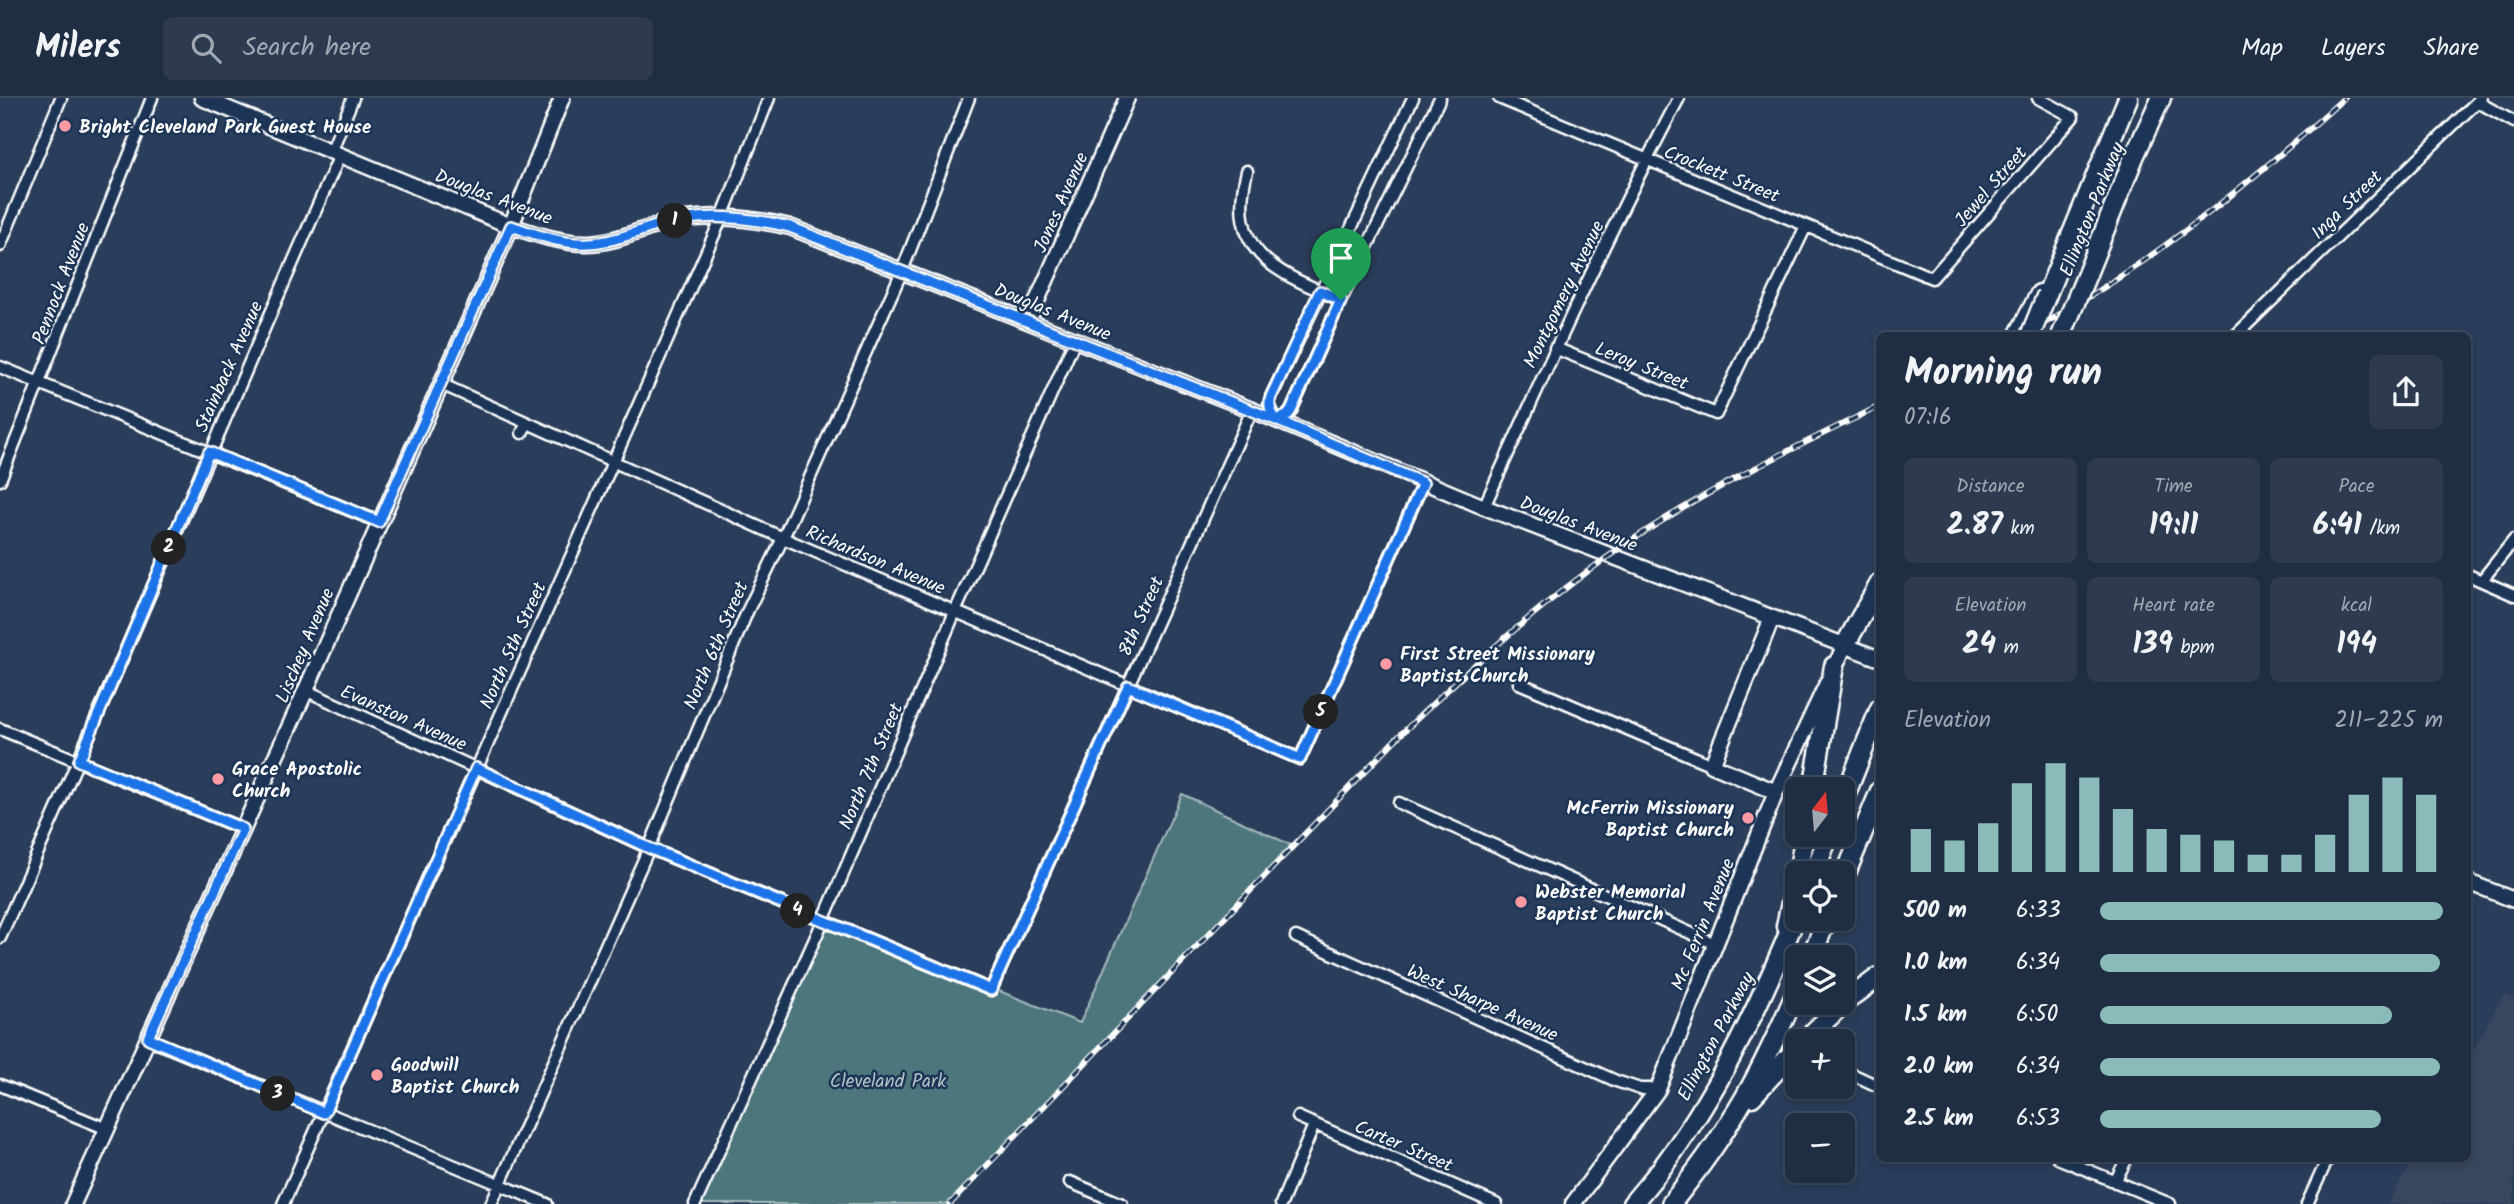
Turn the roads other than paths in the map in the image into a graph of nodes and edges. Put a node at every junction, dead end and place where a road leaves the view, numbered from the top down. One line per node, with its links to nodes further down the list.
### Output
1 (61, 98): 24 (street)
2 (152, 98): 38 (street, Pennock Avenue)
3 (202, 98): 18 (street, Douglas Avenue)
4 (353, 98): 18 (street, Stainback Avenue)
5 (562, 98): 22 (street, Lischey Avenue)
6 (769, 98): 21 (street, North 5th Street)
7 (969, 98): 25 (street, North 6th Street)
8 (1127, 98): 30 (street, Jones Avenue)
9 (1413, 98): 27 (street)
10 (1440, 98): 29 (street)
11 (1499, 98): 19 (street, Crockett Street)
12 (1679, 98): 19 (street, Montgomery Avenue)
13 (2038, 98): 26 (street, Jewel Street)
14 (2128, 98): 28 (highway, Ellington Parkway)
15 (2161, 98): 33 (highway, Ellington Parkway, bridge)
16 (2479, 100): 17 (street); 34 (street, Inga Street)
17 (2514, 122)
18 (335, 153): 22 (street, Douglas Avenue); 42 (street, Stainback Avenue)
19 (1646, 161): 23 (street, Crockett Street); 36 (street, Montgomery Avenue)
20 (1247, 171): 27 (street)
21 (722, 217): 22 (street, Douglas Avenue); 25 (street, Douglas Avenue); 43 (street, North 5th Street)
22 (511, 226): 39 (street, Lischey Avenue)
23 (1806, 226): 26 (street, Crockett Street); 36 (street, Leroy Street)
24 (0, 246)
25 (902, 271): 30 (street, Douglas Avenue); 48 (street, North 6th Street)
26 (1932, 278)
27 (1320, 291): 29 (street); 41 (street)
28 (2042, 297): 31 (highway); 32 (highway, Ellington Parkway, bridge)
29 (1341, 300): 41 (street)
30 (1028, 321): 35 (street, Douglas Avenue)
31 (2020, 332)
32 (2031, 332)
33 (2063, 332)
34 (2239, 332)
35 (1075, 340): 40 (street, Douglas Avenue); 54 (street, North 7th Street)
36 (1555, 348): 46 (street, Montgomery Avenue)
37 (0, 367): 38 (street)
38 (40, 384): 42 (street); 44 (street, Pennock Avenue)
39 (441, 384): 43 (street, Richardson Avenue); 47 (street, Lischey Avenue)
40 (1252, 410): 41 (street, Douglas Avenue); 60 (street, 8th Street)
41 (1276, 420): 45 (street, Douglas Avenue)
42 (209, 452): 47 (street); 64 (street, Stainback Avenue)
43 (611, 462): 48 (street, Richardson Avenue); 66 (street, North 5th Street)
44 (0, 480)
45 (1423, 483): 46 (street, Douglas Avenue); 60 (street, Richardson Avenue)
46 (1484, 507): 55 (street, Douglas Avenue)
47 (379, 522): 61 (street, Lischey Avenue)
48 (783, 537): 54 (street, Richardson Avenue); 73 (street, North 6th Street)
49 (2514, 541): 51 (street)
50 (2471, 576): 51 (street)
51 (2482, 580): 53 (street)
52 (1876, 590): 56 (highway)
53 (2514, 595)
54 (955, 612): 60 (street, Richardson Avenue); 77 (street, North 7th Street)
55 (1772, 618): 56 (street, Douglas Avenue); 65 (street)
56 (1845, 645): 57 (street, Douglas Avenue); 58 (street, Mc Ferrin Avenue)
57 (1876, 657)
58 (1834, 666): 67 (highway); 69 (street, Mc Ferrin Avenue)
59 (1519, 683): 65 (street)
60 (1128, 686): 85 (street, 8th Street)
61 (305, 690): 66 (street, Evanston Avenue); 72 (street, Lischey Avenue)
62 (1876, 718): 68 (highway)
63 (0, 729): 64 (street)
64 (79, 761): 72 (street); 81 (street, Stainback Avenue)
65 (1712, 765): 69 (street)
66 (476, 768): 73 (street, Evanston Avenue); 94 (street, North 5th Street)
67 (1815, 777)
68 (1853, 777)
69 (1776, 792): 82 (street, Mc Ferrin Avenue)
70 (1876, 801): 74 (highway)
71 (1398, 803): 82 (street)
72 (243, 829): 88 (street, Lischey Avenue)
73 (649, 848): 77 (street, Evanston Avenue); 104 (street, North 6th Street)
74 (1851, 861)
75 (2471, 883): 76 (street)
76 (2514, 900)
77 (823, 921): 85 (street, Evanston Avenue); 110 (street, North 7th Street)
78 (1785, 931): 83 (highway)
79 (1790, 931): 83 (highway, Ellington Parkway)
80 (1296, 937): 93 (street, West Sharpe Avenue)
81 (0, 938)
82 (1714, 944): 93 (street, Mc Ferrin Avenue)
83 (1779, 959): 115 (highway, Ellington Parkway)
84 (1876, 979): 87 (highway)
85 (991, 990)
86 (1786, 1015): 96 (highway)
87 (1817, 1029)
88 (148, 1038): 94 (street); 98 (street, Lischey Avenue)
89 (1785, 1061): 96 (highway)
90 (1855, 1076): 92 (street)
91 (0, 1085): 98 (street)
92 (1876, 1085)
93 (1658, 1089): 114 (street, Mc Ferrin Avenue)
94 (324, 1113): 104 (street); 107 (street, North 5th Street)
95 (1298, 1118): 97 (street, Carter Street)
96 (1733, 1118): 116 (highway)
97 (1314, 1125): 112 (street); 113 (street, Carter Street)
98 (107, 1129): 106 (street, Lischey Avenue)
99 (2068, 1162): 103 (street)
100 (2125, 1162): 103 (street)
101 (2326, 1162): 117 (street)
102 (1070, 1182): 111 (street)
103 (2115, 1182): 105 (street)
104 (499, 1186): 108 (street, North 6th Street); 109 (street)
105 (2166, 1203)
106 (73, 1204)
107 (283, 1204)
108 (491, 1204)
109 (547, 1204)
110 (695, 1204)
111 (1122, 1204)
112 (1281, 1204)
113 (1496, 1204)
114 (1573, 1204)
115 (1632, 1204)
116 (1671, 1204)
117 (2307, 1204)

